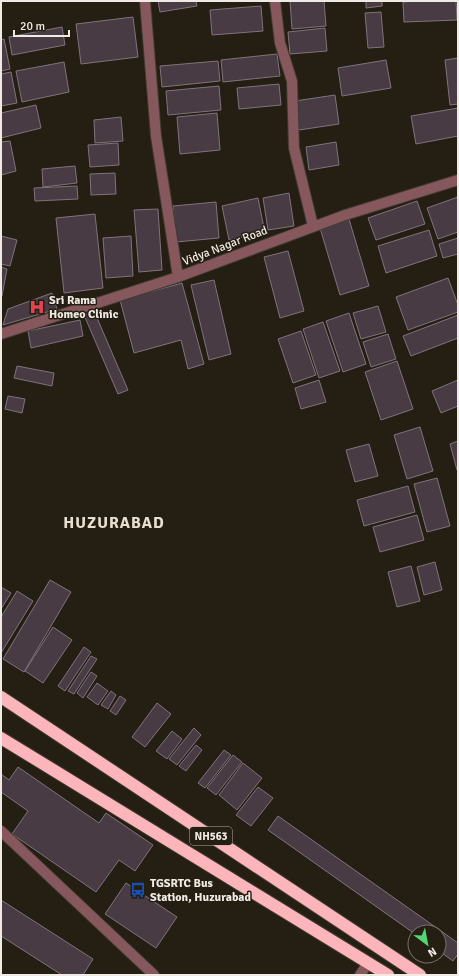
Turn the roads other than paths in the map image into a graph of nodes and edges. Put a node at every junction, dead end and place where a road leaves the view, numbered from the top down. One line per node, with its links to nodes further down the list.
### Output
1 (145, 1): 5 (street)
2 (275, 1): 4 (street)
3 (458, 180): 4 (street, Vidya Nagar Road)
4 (313, 226): 5 (street, Vidya Nagar Road)
5 (178, 278): 6 (street, Vidya Nagar Road)
6 (1, 334)
7 (1, 697): 14 (highway, NH563)
8 (1, 738): 10 (highway, NH563)
9 (1, 831): 11 (street)
10 (368, 963): 12 (street); 13 (highway, NH563)
11 (154, 975)
12 (360, 975)
13 (388, 975)
14 (420, 975)

